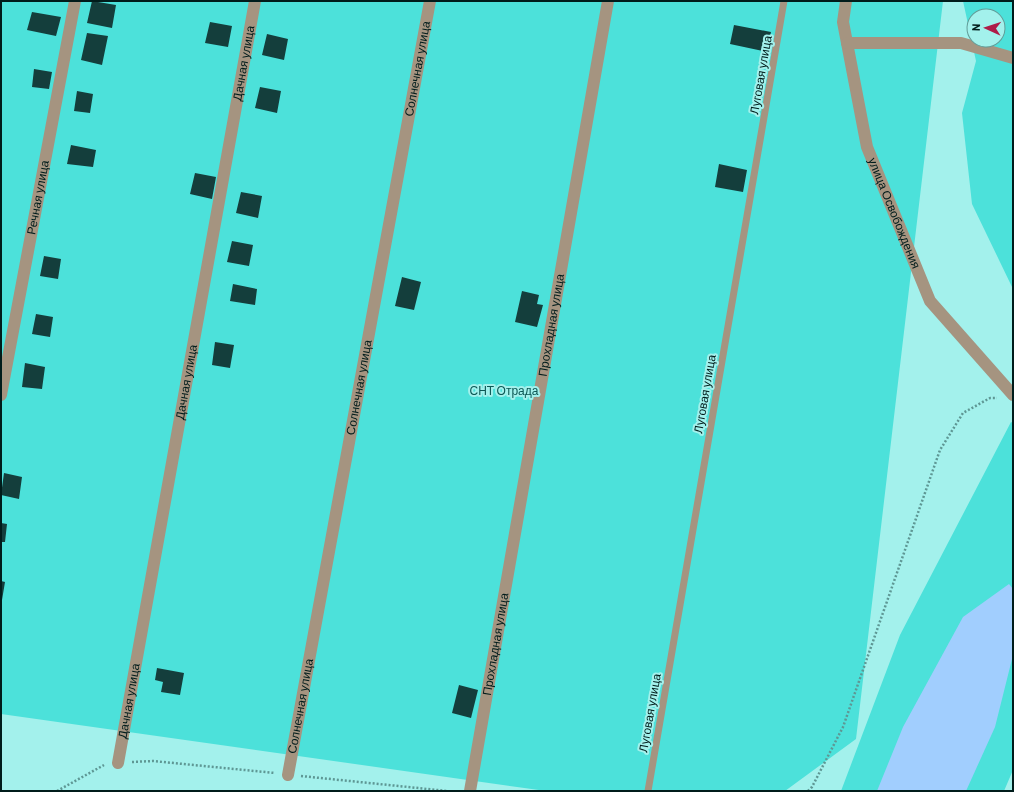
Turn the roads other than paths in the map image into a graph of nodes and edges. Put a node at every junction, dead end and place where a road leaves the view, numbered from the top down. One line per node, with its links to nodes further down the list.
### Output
1 (75, 1): 9 (street, Речная улица)
2 (255, 1): 11 (street, Дачная улица)
3 (430, 1): 12 (street, Солнечная улица)
4 (608, 1): 13 (street, Прохладная улица)
5 (784, 1): 14 (lane, Луговая улица)
6 (846, 1): 7 (street, улица Освобождения)
7 (847, 43): 8 (street); 10 (street, улица Освобождения)
8 (1013, 58)
9 (1, 394)
10 (1013, 396)
11 (118, 763)
12 (288, 775)
13 (470, 791)
14 (648, 791)

